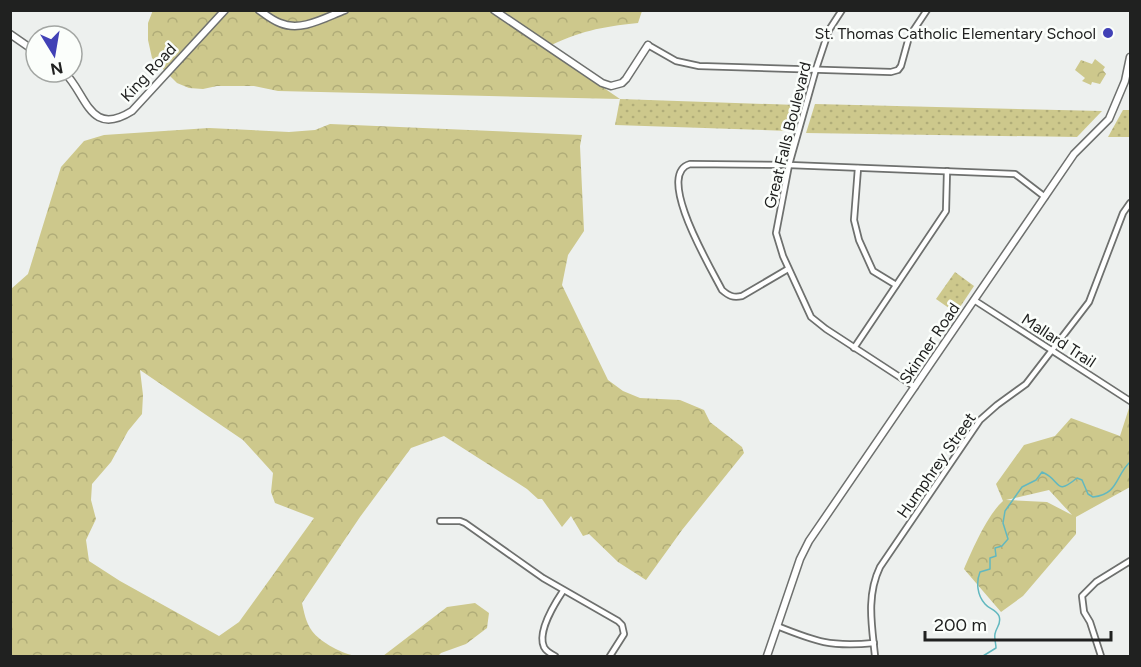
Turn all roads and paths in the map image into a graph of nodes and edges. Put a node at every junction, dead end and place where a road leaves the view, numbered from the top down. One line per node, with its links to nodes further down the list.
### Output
1 (225, 10): 13 (street, King Road)
2 (259, 10): 3 (street)
3 (345, 10)
4 (494, 10): 9 (street)
5 (842, 10): 11 (street, Great Falls Boulevard)
6 (927, 10): 11 (street)
7 (10, 34): 8 (street)
8 (24, 44)
9 (648, 45): 11 (street)
10 (1131, 57): 12 (street, Skinner Road)
11 (816, 69): 14 (street, Great Falls Boulevard)
12 (1129, 74): 17 (street, Skinner Road)
13 (72, 84)
14 (789, 165): 15 (street); 19 (street, Great Falls Boulevard); 19 (street)
15 (858, 168): 16 (street); 20 (street)
16 (947, 171): 17 (street); 20 (street)
17 (1045, 196): 21 (street, Skinner Road)
18 (1131, 203): 23 (street, Humphrey Street)
19 (788, 269): 22 (street, Great Falls Boulevard)
20 (896, 285): 22 (street)
21 (974, 300): 23 (street, Mallard Trail); 24 (street, Skinner Road)
22 (854, 348): 24 (street, Great Falls Boulevard)
23 (1053, 350): 25 (street, Mallard Trail); 30 (street, Humphrey Street)
24 (915, 387): 29 (street, Skinner Road)
25 (1131, 401)
26 (440, 521): 28 (street)
27 (1131, 561): 35 (street)
28 (563, 591): 31 (street); 32 (street)
29 (777, 626): 30 (street); 33 (street, Skinner Road)
30 (874, 643): 34 (street, Humphrey Street)
31 (555, 657)
32 (610, 657)
33 (767, 657)
34 (875, 657)
35 (1101, 657)

